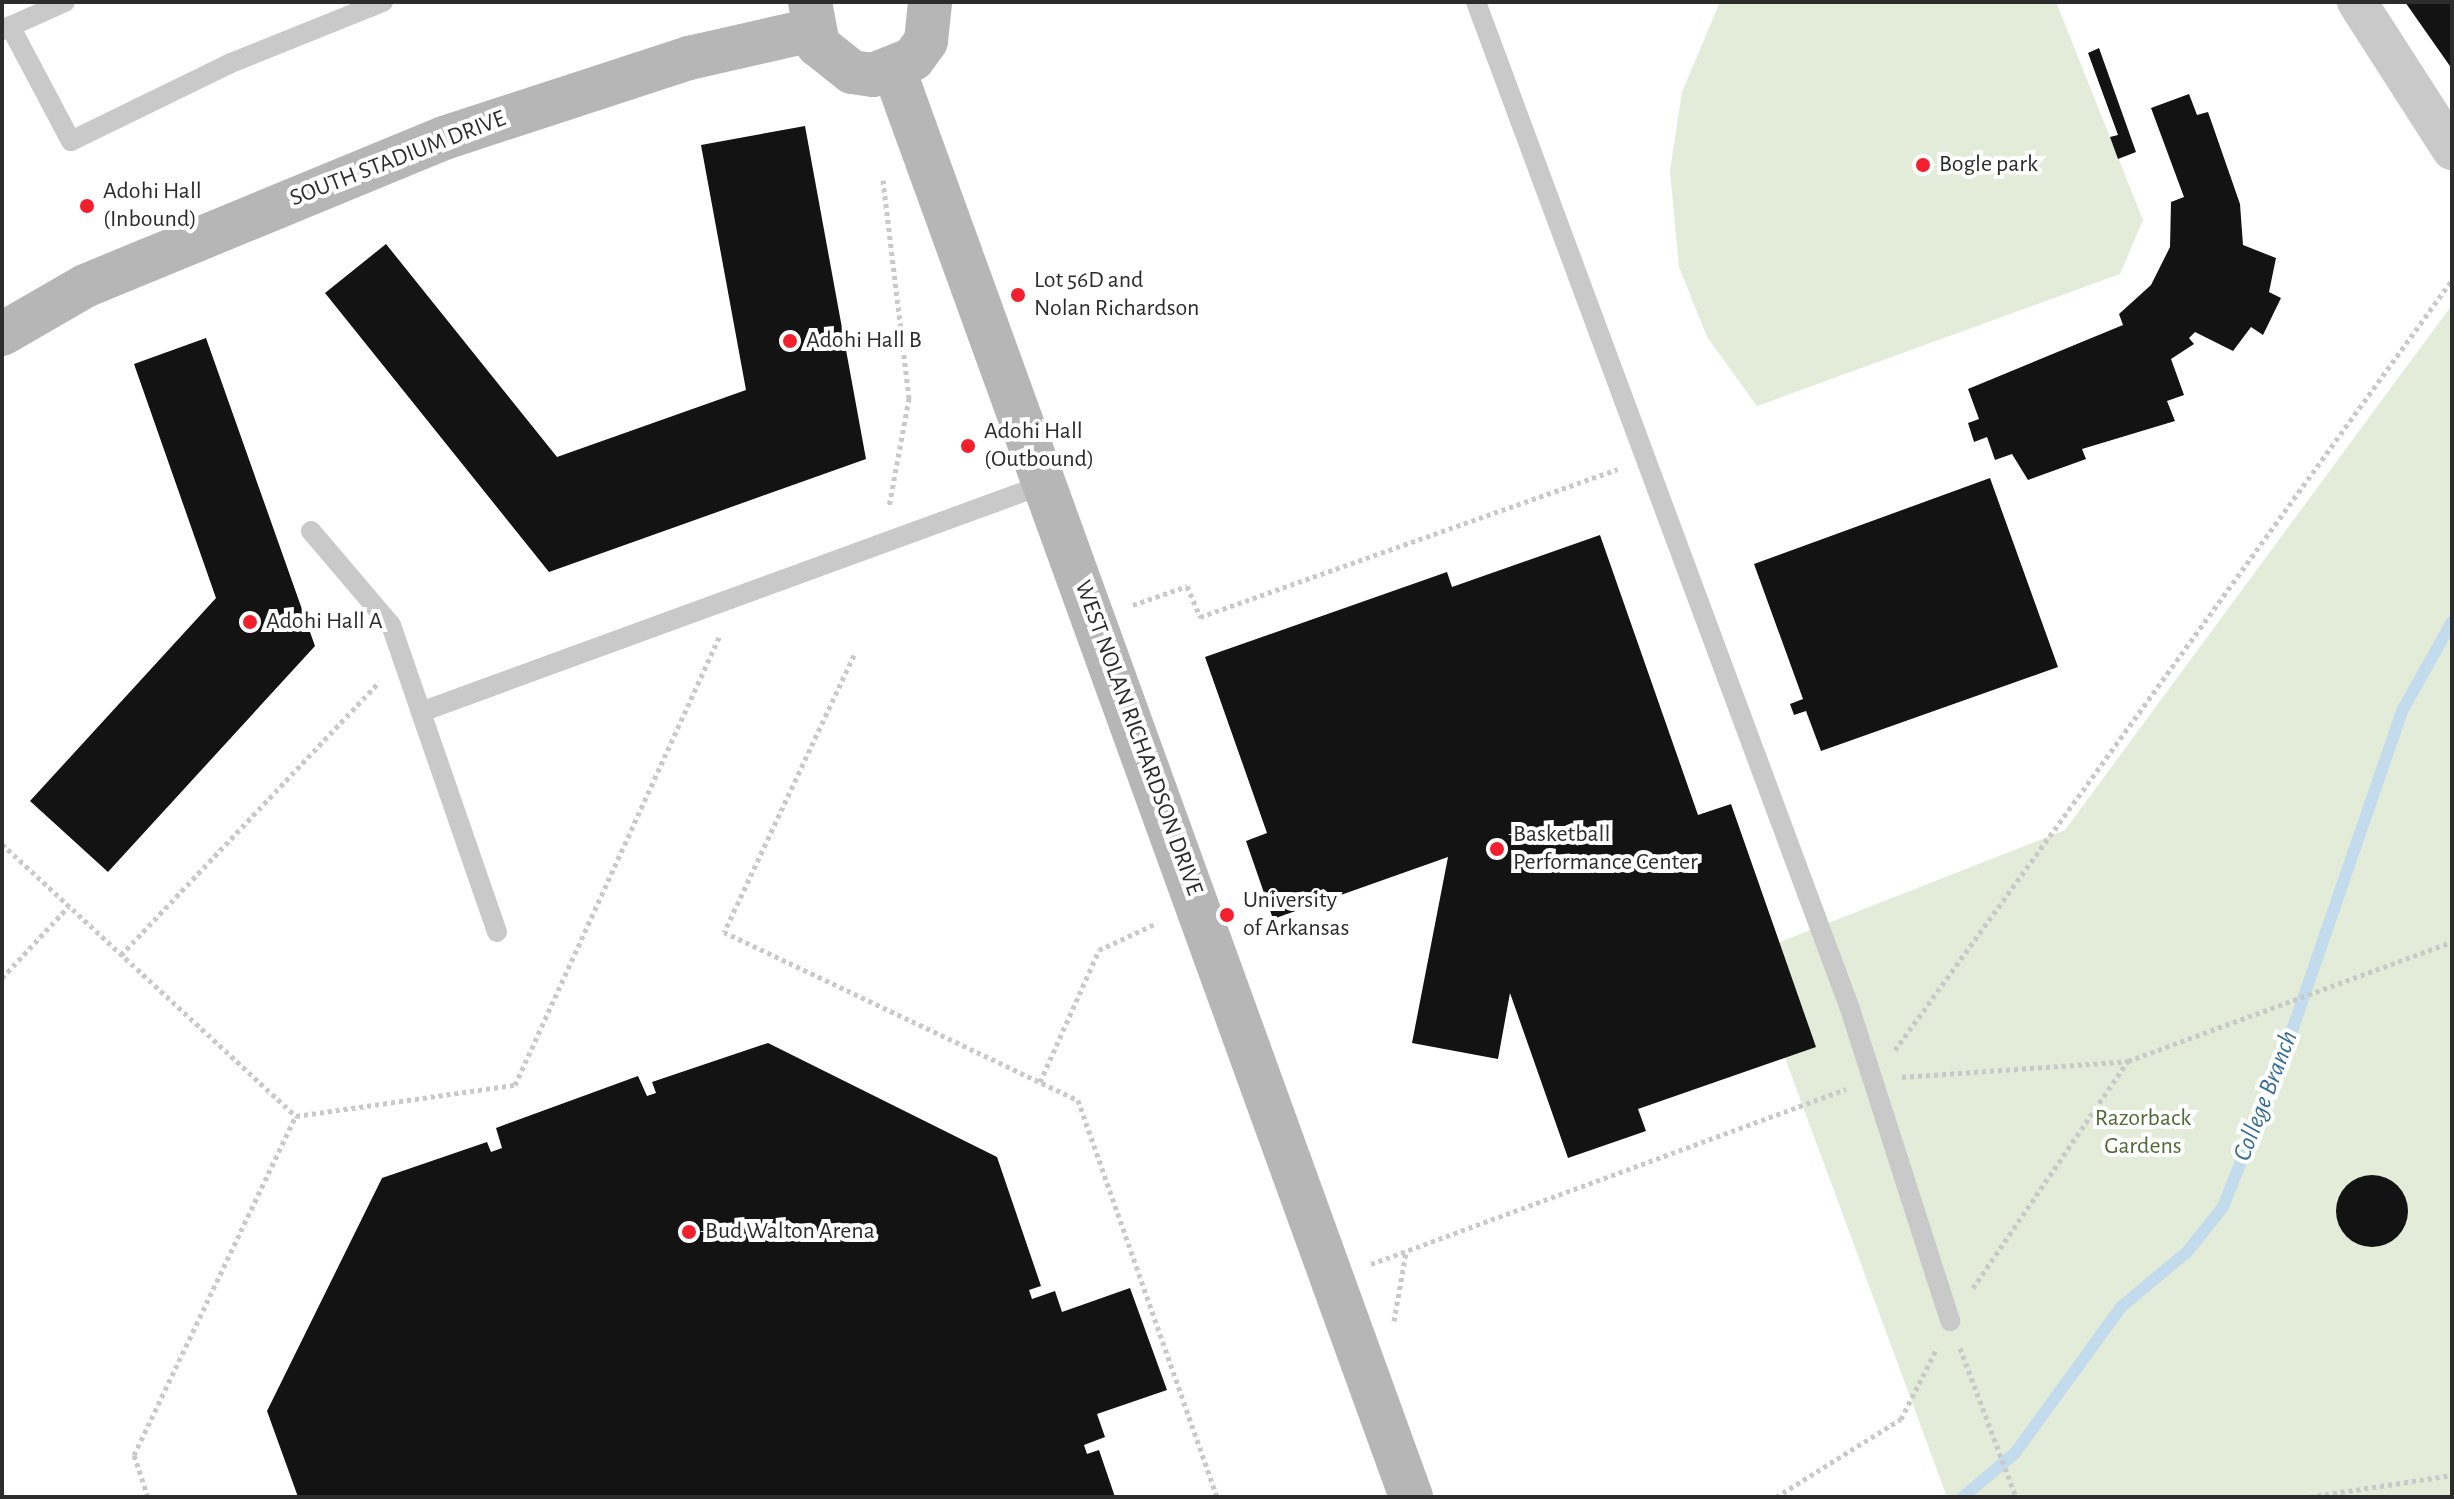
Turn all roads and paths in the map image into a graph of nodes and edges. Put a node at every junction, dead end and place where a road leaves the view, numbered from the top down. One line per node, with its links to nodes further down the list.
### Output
1 (65, 2): 7 (lane)
2 (383, 2): 7 (lane)
3 (930, 2): 8 (street)
4 (1476, 2): 13 (lane)
5 (2357, 2): 9 (street)
6 (811, 16): 8 (street); 12 (street, SOUTH STADIUM DRIVE)
7 (6, 28)
8 (894, 70): 14 (street, WEST NOLAN RICHARDSON DRIVE)
9 (2452, 150)
10 (883, 180): 16 (path)
11 (2452, 280): 30 (path)
12 (2, 334)
13 (1645, 460): 18 (path); 30 (lane)
14 (1045, 484): 16 (lane); 34 (street, WEST NOLAN RICHARDSON DRIVE)
15 (311, 531): 20 (lane)
16 (882, 544): 17 (lane)
17 (737, 597): 21 (lane); 32 (path)
18 (1121, 610)
19 (854, 655): 31 (path)
20 (402, 658): 21 (lane); 27 (path)
21 (421, 712): 25 (lane)
22 (2, 844): 23 (path)
23 (69, 906): 27 (path); 28 (path)
24 (1157, 923): 31 (path)
25 (497, 932)
26 (2452, 942): 29 (path)
27 (121, 955): 32 (path)
28 (2, 978)
29 (2128, 1061): 30 (path); 35 (path)
30 (1874, 1079): 33 (path); 35 (lane)
31 (1040, 1082): 39 (path)
32 (296, 1116): 38 (path)
33 (1406, 1252): 34 (path); 36 (path)
34 (1333, 1279): 40 (street, WEST NOLAN RICHARDSON DRIVE)
35 (1950, 1321): 41 (path); 42 (path)
36 (1391, 1339)
37 (2452, 1475): 43 (path)
38 (148, 1497)
39 (1217, 1497)
40 (1411, 1497)
41 (1776, 1497)
42 (2016, 1497)
43 (2309, 1497)

